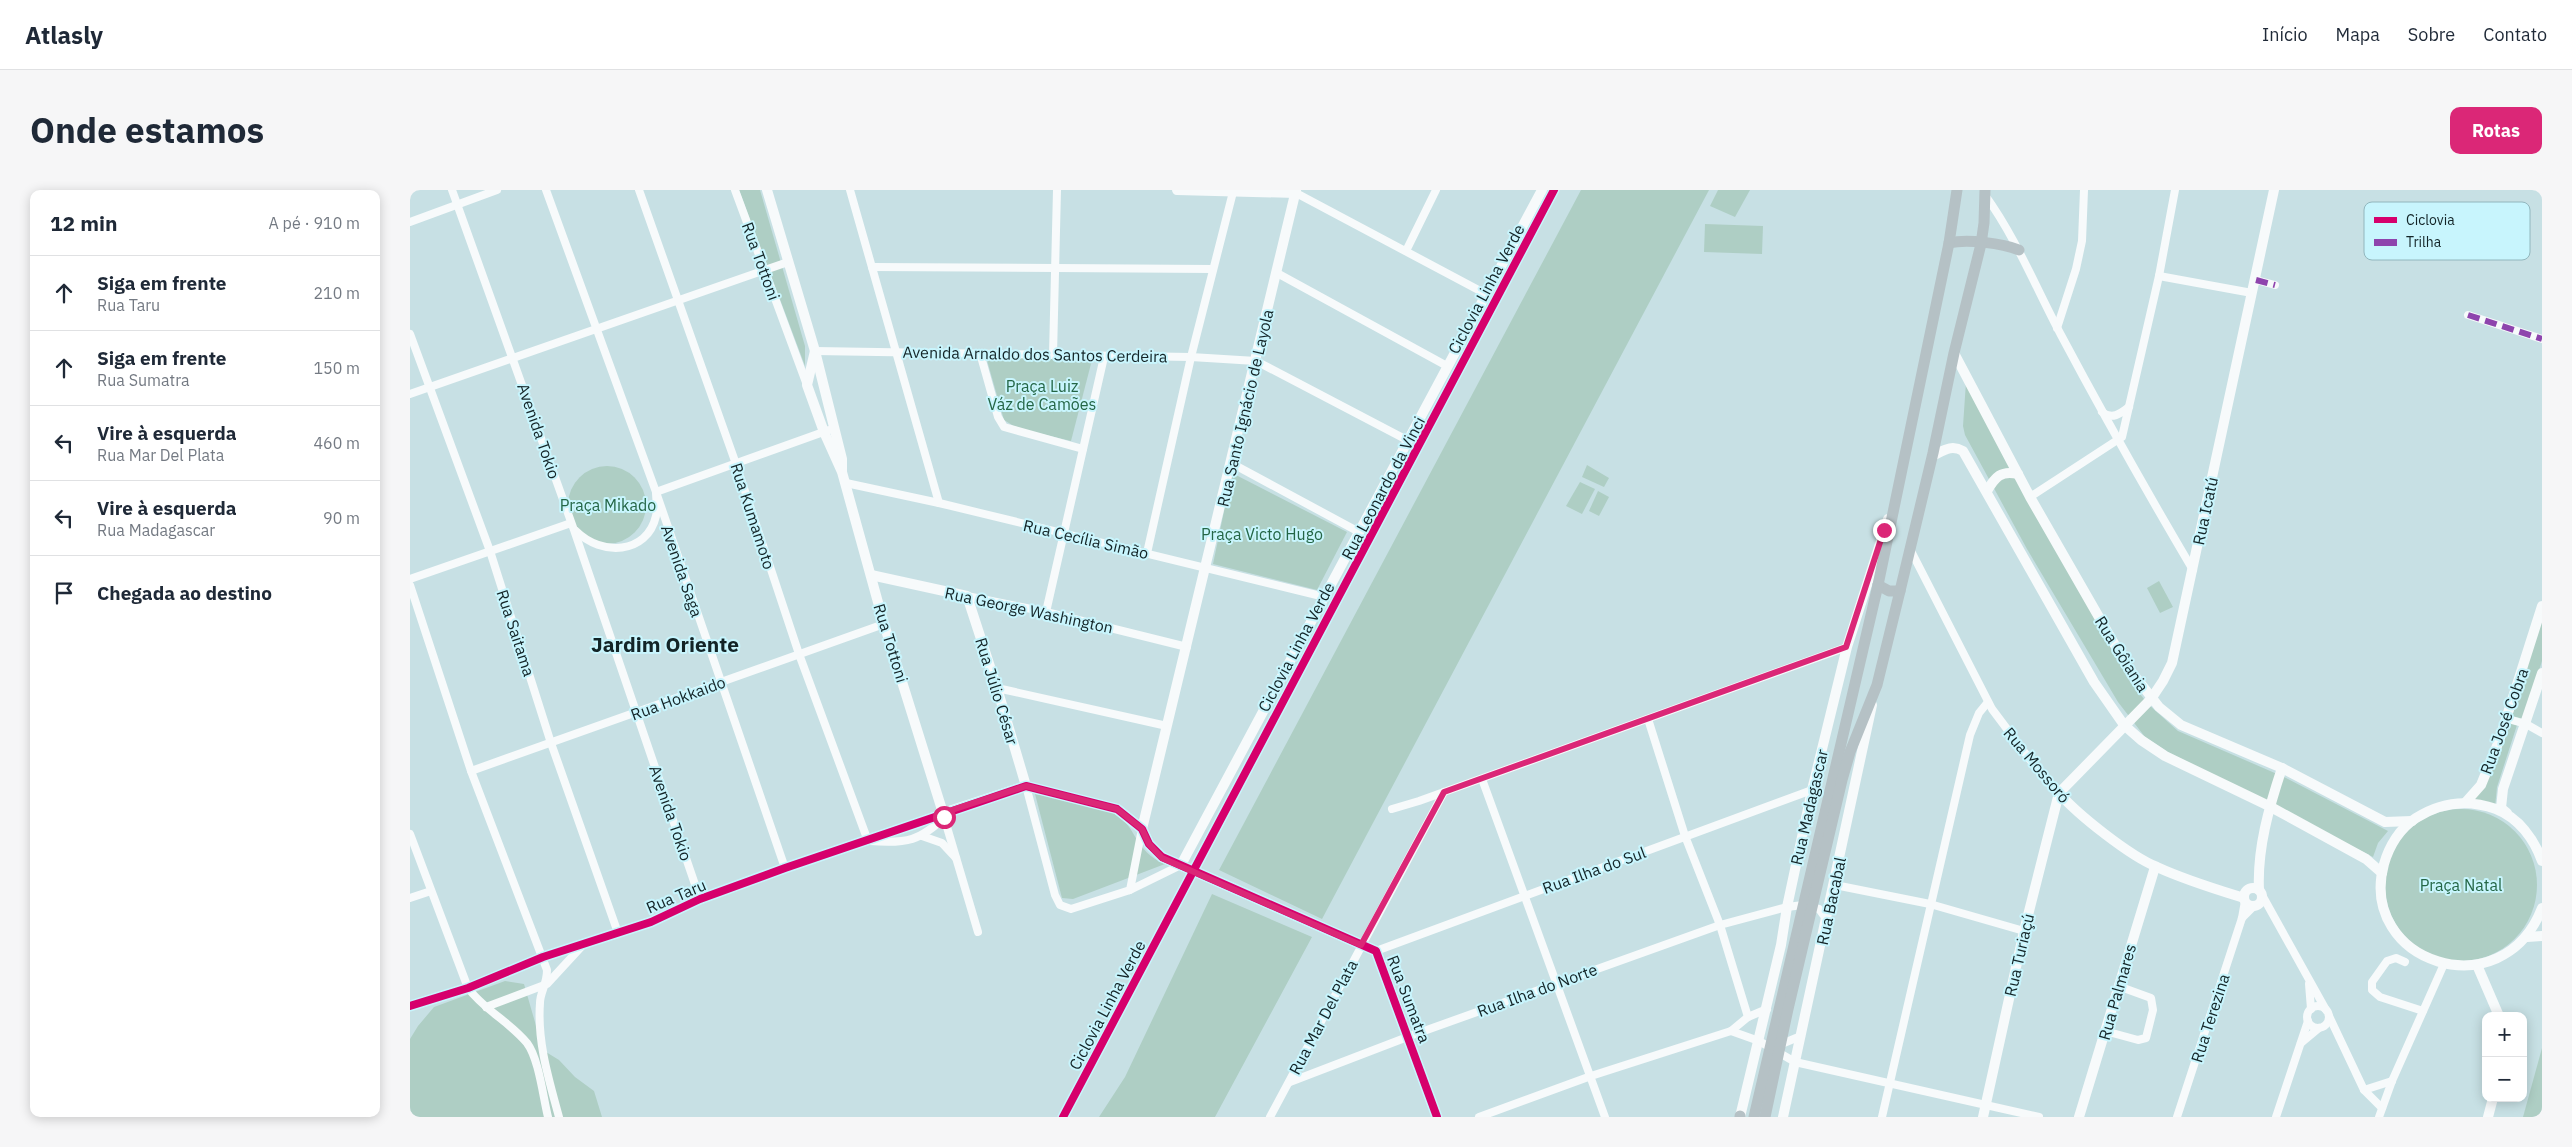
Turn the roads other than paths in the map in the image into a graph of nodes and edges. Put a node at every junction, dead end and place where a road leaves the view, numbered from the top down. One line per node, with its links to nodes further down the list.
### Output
1 (452, 190): 19 (street, Avenida Tokio)
2 (497, 190): 19 (street)
3 (546, 190): 39 (street, Avenida Saga)
4 (638, 190): 36 (street, Rua Kumamoto)
5 (736, 190): 27 (street, Rua Tottoni)
6 (767, 190): 25 (street, Rua Tottoni)
7 (850, 190): 26 (street)
8 (1057, 190): 28 (street)
9 (1177, 190): 16 (street)
10 (1436, 190): 24 (street)
11 (1542, 190): 34 (street, Rua Leonardo da Vinci)
12 (1958, 190): 21 (main road)
13 (2084, 190): 38 (street)
14 (2175, 190): 31 (street)
15 (2274, 190): 32 (street, Rua Icatú)
16 (1233, 192): 17 (street); 29 (street)
17 (1296, 192): 24 (street); 30 (street, Rua Santo Ignácio de Layola)
18 (1985, 192): 22 (main road); 23 (street)
19 (457, 205): 20 (street); 49 (street, Avenida Tokio)
20 (410, 222)
21 (1949, 243): 22 (main road); 71 (main road)
22 (1981, 244): 23 (main road); 44 (main road)
23 (2018, 250): 38 (street)
24 (1406, 251): 34 (street)
25 (788, 262): 27 (street); 42 (street, Rua Tottoni)
26 (872, 267): 28 (street); 43 (street)
27 (764, 269): 36 (street); 52 (street, Rua Tottoni)
28 (1053, 269): 29 (street); 46 (street)
29 (1213, 269): 48 (street)
30 (1277, 273): 50 (street, Rua Santo Ignácio de Layola); 51 (street)
31 (2159, 276): 35 (street); 55 (street)
32 (2256, 280): 33 (street); 35 (street, Rua Icatú)
33 (2275, 285)
34 (1486, 294): 51 (street, Rua Leonardo da Vinci)
35 (2252, 294): 80 (street, Rua Icatú)
36 (677, 300): 39 (street); 64 (street, Rua Kumamoto)
37 (2468, 315): 41 (street)
38 (2057, 328): 56 (street)
39 (596, 331): 49 (street); 69 (street, Avenida Saga)
40 (410, 334): 53 (street, Rua Saitama)
41 (2542, 339)
42 (815, 351): 43 (street, Avenida Arnaldo dos Santos Cerdeira); 52 (street); 57 (street, Rua Tottoni)
43 (896, 351): 45 (street, Avenida Arnaldo dos Santos Cerdeira); 72 (street)
44 (1954, 352): 62 (main road); 66 (street, Rua Gôiania)
45 (980, 353): 46 (street, Avenida Arnaldo dos Santos Cerdeira); 61 (street)
46 (1053, 355): 47 (street, Avenida Arnaldo dos Santos Cerdeira)
47 (1104, 357): 48 (street, Avenida Arnaldo dos Santos Cerdeira); 61 (street)
48 (1191, 357): 50 (street, Avenida Arnaldo dos Santos Cerdeira); 78 (street)
49 (513, 358): 53 (street); 73 (street, Avenida Tokio)
50 (1256, 361): 59 (street); 63 (street, Rua Santo Ignácio de Layola)
51 (1447, 366): 59 (street, Rua Leonardo da Vinci)
52 (807, 385): 58 (street, Rua Tottoni)
53 (428, 388): 54 (street); 77 (street, Rua Saitama)
54 (410, 394)
55 (2128, 407): 56 (street); 60 (street)
56 (2101, 411): 60 (street)
57 (835, 428): 58 (street); 65 (street, Rua Tottoni)
58 (824, 432): 64 (street); 65 (street, Rua Tottoni)
59 (1407, 440): 74 (street, Rua Leonardo da Vinci)
60 (2117, 441): 70 (street); 80 (street)
61 (1083, 449): 75 (street)
62 (1932, 456): 68 (street); 76 (main road)
63 (1231, 463): 74 (street); 79 (street, Rua Santo Ignácio de Layola)
64 (736, 464): 69 (street); 93 (street, Rua Kumamoto)
65 (842, 472): 67 (street, Rua Tottoni)
66 (2018, 474): 68 (street); 70 (street, Rua Gôiania)
67 (846, 484): 72 (street, Rua Cecília Simão); 81 (street, Rua Tottoni)
68 (1986, 491): 104 (street)
69 (656, 492): 73 (street); 95 (street, Avenida Saga)
70 (2030, 498): 98 (street, Rua Gôiania)
71 (1894, 501): 84 (main road); 92 (street, Rua Madagascar)
72 (939, 503): 75 (street, Rua Cecília Simão)
73 (573, 526): 77 (street); 100 (street, Avenida Tokio)
74 (1359, 532): 87 (street, Rua Leonardo da Vinci)
75 (1064, 534): 78 (street, Rua Cecília Simão); 89 (street)
76 (1910, 549): 85 (main road); 99 (street, Rua Mossoró)
77 (490, 551): 82 (street); 107 (street, Rua Saitama)
78 (1147, 553): 79 (street, Rua Cecília Simão)
79 (1207, 567): 87 (street, Rua Cecília Simão); 91 (street, Rua Santo Ignácio de Layola)
80 (2193, 570): 98 (street, Rua Icatú)
81 (871, 575): 86 (street, Rua George Washington); 90 (street, Rua Tottoni)
82 (410, 579)
83 (410, 585): 109 (street)
84 (1878, 585): 85 (main road); 142 (main road)
85 (1900, 591): 96 (main road)
86 (967, 596): 89 (street, Rua George Washington); 97 (street, Rua Júlio César)
87 (1325, 597): 130 (street, Rua Leonardo da Vinci)
88 (2542, 606): 102 (street, Rua José Cobra)
89 (1046, 612): 91 (street, Rua George Washington)
90 (884, 624): 93 (street, Rua Hokkaido); 118 (street, Rua Tottoni)
91 (1187, 647): 105 (street, Rua Santo Ignácio de Layola)
92 (1846, 647): 101 (street); 112 (street, Rua Madagascar)
93 (799, 654): 95 (street, Rua Hokkaido); 126 (street, Rua Kumamoto)
94 (2542, 673): 103 (street, Rua José Cobra)
95 (720, 682): 100 (street, Rua Hokkaido); 132 (street, Avenida Saga)
96 (1877, 685): 134 (street, Rua Bacabal); 142 (main road)
97 (997, 688): 105 (street); 111 (street, Rua Júlio César)
98 (2151, 699): 104 (street, Rua Icatú); 108 (street, Rua Gôiania)
99 (1988, 702): 114 (street, Rua Mossoró); 141 (street)
100 (636, 712): 107 (street, Rua Hokkaido); 140 (street, Avenida Tokio)
101 (1648, 719): 110 (street); 125 (street)
102 (2508, 719): 103 (street); 115 (street, Rua José Cobra)
103 (2526, 724): 106 (street); 119 (street, Rua José Cobra)
104 (2124, 725): 114 (street, Rua Icatú); 116 (street)
105 (1167, 726): 122 (street, Rua Santo Ignácio de Layola)
106 (2542, 733)
107 (551, 743): 109 (street, Rua Hokkaido); 149 (street, Rua Saitama)
108 (2282, 768): 116 (street, Rua Terezina); 120 (street, Rua Gôiania)
109 (471, 771): 155 (street)
110 (1482, 779): 113 (street); 137 (street)
111 (1026, 786): 118 (street, Rua Taru); 122 (street); 136 (street)
112 (1812, 790): 125 (street, Rua Ilha do Sul); 143 (street, Rua Madagascar)
113 (1444, 792): 117 (street); 153 (street, Rua Mar Del Plata)
114 (2059, 793): 131 (street, Rua Mossoró); 147 (street, Rua Turiaçú)
115 (2465, 802): 119 (street); 120 (street)
116 (2269, 806): 133 (street); 139 (street, Rua Terezina)
117 (1392, 809)
118 (946, 813): 121 (street, Rua Taru); 124 (street, Rua Taru); 128 (street, Rua Tottoni)
119 (2513, 819): 129 (street)
120 (2412, 821): 133 (street)
121 (904, 827): 126 (street, Rua Taru); 127 (street)
122 (1142, 829): 130 (street); 136 (street)
123 (410, 834): 135 (street)
124 (922, 836): 127 (street, Rua Taru); 128 (street, Rua Tottoni)
125 (1685, 836): 137 (street, Rua Ilha do Sul); 146 (street)
126 (868, 841): 127 (street, Rua Taru); 132 (street, Rua Taru)
127 (905, 842)
128 (958, 860): 148 (street, Rua Tottoni)
129 (2542, 861)
130 (1180, 865): 136 (street); 153 (street, Rua Sumatra)
131 (2155, 867): 139 (street, Rua Mossoró); 162 (street, Rua Palmares)
132 (785, 868): 140 (street, Rua Taru)
133 (2382, 873): 157 (street)
134 (1834, 885): 141 (street); 145 (street, Rua Bacabal)
135 (431, 890): 138 (street); 163 (street)
136 (1130, 890)
137 (1525, 895): 154 (street, Rua Ilha do Sul); 161 (street)
138 (410, 898)
139 (2253, 898): 159 (street); 205 (street, Rua Terezina)
140 (700, 899): 149 (street, Rua Taru)
141 (1930, 904): 147 (street); 185 (street)
142 (1808, 906): 143 (street, Rua Ilha do Norte); 145 (street); 181 (main road)
143 (1787, 907): 146 (street, Rua Ilha do Norte); 166 (street, Rua Madagascar)
144 (2542, 908): 151 (street)
145 (1826, 920): 177 (street, Rua Bacabal)
146 (1720, 925): 161 (street, Rua Ilha do Norte); 171 (street)
147 (2024, 931): 189 (street, Rua Turiaçú)
148 (978, 932)
149 (618, 933): 152 (street, Rua Taru)
150 (2542, 936): 151 (street)
151 (2527, 937): 158 (street)
152 (584, 945): 155 (street, Rua Taru); 160 (street, Rua Taru)
153 (1361, 945): 154 (street, Rua Sumatra); 184 (street, Rua Mar Del Plata)
154 (1376, 951): 176 (street, Rua Sumatra)
155 (543, 957): 160 (street); 163 (street, Rua Taru)
156 (2405, 962): 168 (street)
157 (2444, 964): 158 (street); 168 (street)
158 (2478, 965): 169 (street)
159 (2309, 982): 167 (street); 170 (street)
160 (547, 984): 165 (street, Rua Taru); 192 (street)
161 (1555, 984): 176 (street, Rua Ilha do Norte); 183 (street)
162 (2118, 986): 175 (street, Rua Palmares); 175 (street)
163 (468, 988): 164 (street, Rua Taru); 165 (street)
164 (410, 1006)
165 (486, 1007): 191 (street)
166 (1767, 1009): 171 (street); 179 (street, Rua Madagascar)
167 (2311, 1009): 170 (street); 172 (street)
168 (2423, 1011): 186 (street)
169 (2497, 1012)
170 (2328, 1013): 173 (street); 178 (street)
171 (1748, 1017): 174 (street)
172 (2308, 1021): 173 (street); 180 (street)
173 (2321, 1028): 178 (street); 180 (street)
174 (1731, 1031): 179 (street); 183 (street)
175 (2105, 1031): 204 (street, Rua Palmares)
176 (1410, 1036): 184 (street, Rua Ilha do Norte); 194 (street, Rua Sumatra)
177 (1801, 1036): 181 (street); 182 (street, Rua Bacabal)
178 (2338, 1037): 187 (street)
179 (1759, 1041): 181 (street); 197 (street, Rua Madagascar)
180 (2300, 1043): 206 (street)
181 (1776, 1049): 182 (street); 198 (main road); 199 (main road)
182 (1795, 1062): 185 (street); 200 (street, Rua Bacabal)
183 (1591, 1076): 195 (street); 196 (street)
184 (1290, 1082): 193 (street, Rua Mar Del Plata)
185 (1889, 1082): 189 (street); 201 (street)
186 (2392, 1082): 187 (street); 190 (street)
187 (2364, 1090): 190 (street)
188 (2492, 1102): 208 (street)
189 (1986, 1106): 202 (street, Rua Turiaçú); 203 (street)
190 (2382, 1108): 207 (street)
191 (548, 1117)
192 (559, 1117)
193 (1270, 1117)
194 (1437, 1117)
195 (1479, 1117)
196 (1605, 1117)
197 (1740, 1117)
198 (1754, 1117)
199 (1765, 1117)
200 (1783, 1117)
201 (1882, 1117)
202 (1983, 1117)
203 (2039, 1117)
204 (2079, 1117)
205 (2177, 1117)
206 (2276, 1117)
207 (2379, 1117)
208 (2488, 1117)

